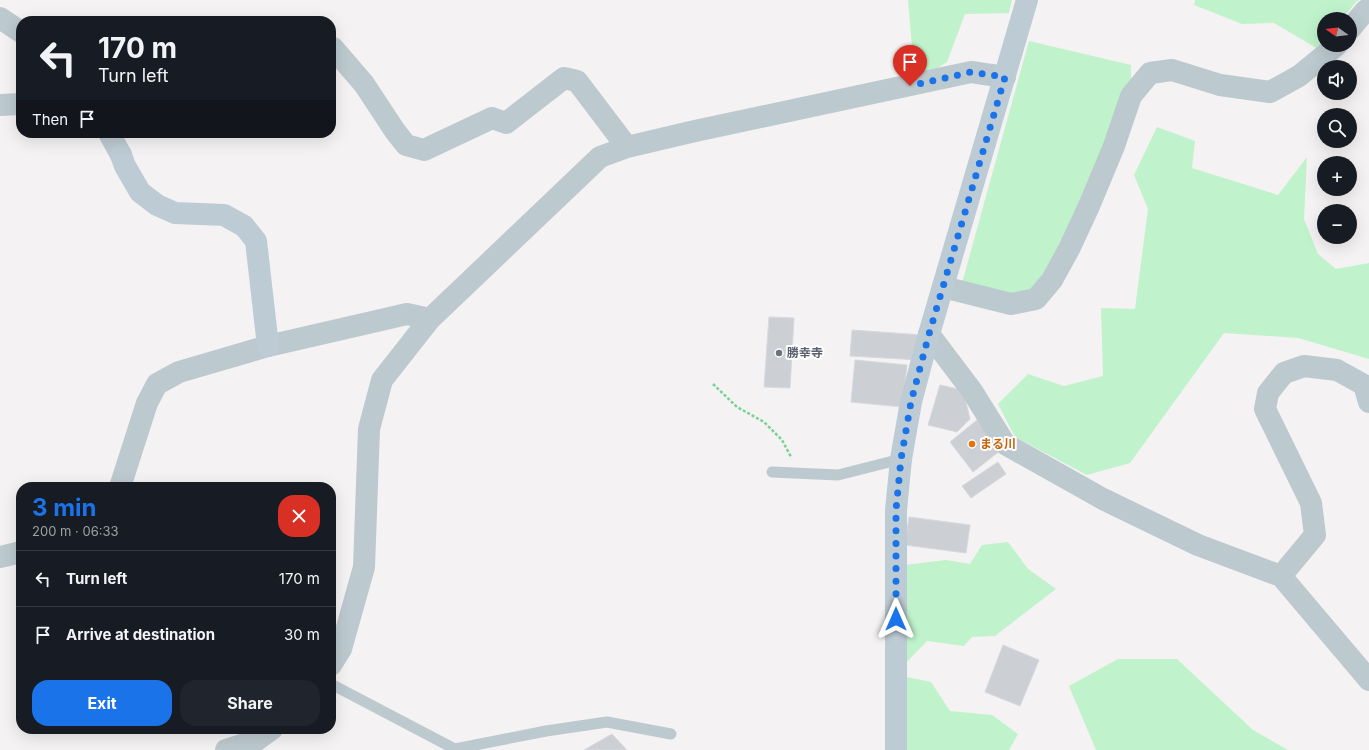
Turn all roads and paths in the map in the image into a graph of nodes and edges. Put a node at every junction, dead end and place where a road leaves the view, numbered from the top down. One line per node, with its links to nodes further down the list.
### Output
1 (1027, 0): 8 (street)
2 (1369, 8): 4 (street)
3 (0, 18): 5 (street)
4 (1357, 21)
5 (16, 29)
6 (336, 51): 12 (street)
7 (1328, 52): 13 (street)
8 (1005, 77): 12 (street); 13 (street)
9 (16, 104): 10 (street)
10 (0, 105)
11 (112, 138): 16 (street)
12 (627, 147): 14 (street)
13 (943, 287): 15 (street)
14 (430, 319): 16 (street); 26 (street)
15 (929, 334): 19 (street); 25 (street)
16 (268, 346): 22 (street)
17 (713, 384): 21 (path)
18 (1369, 402): 25 (street)
19 (901, 459): 21 (lane); 32 (street)
20 (772, 472): 21 (lane)
21 (800, 473)
22 (122, 482)
23 (16, 553): 24 (street)
24 (0, 557)
25 (1281, 576): 27 (street)
26 (336, 656)
27 (1369, 680)
28 (336, 687): 30 (lane)
29 (265, 734): 31 (street)
30 (671, 734)
31 (226, 750)
32 (896, 750)

